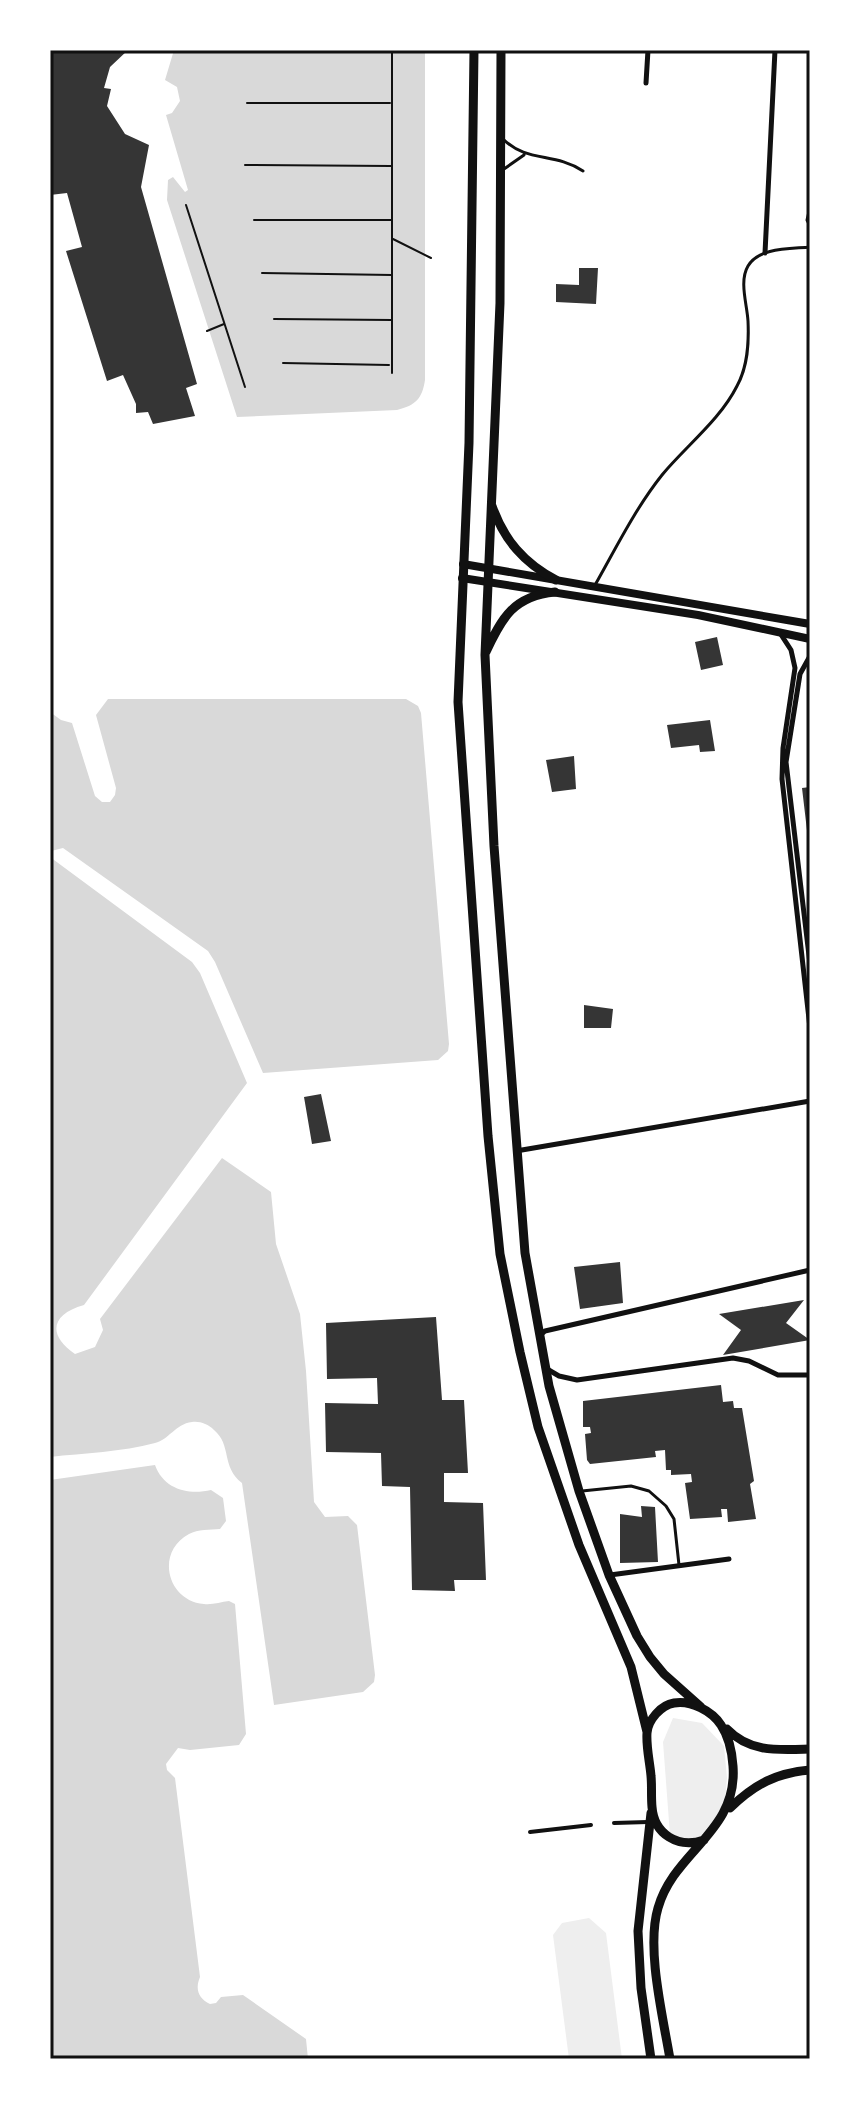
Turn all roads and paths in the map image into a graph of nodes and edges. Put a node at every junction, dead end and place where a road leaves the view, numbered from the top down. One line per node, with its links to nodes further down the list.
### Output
1 (392, 50): 8 (path)
2 (474, 50): 35 (main road)
3 (501, 50): 9 (main road)
4 (648, 50): 6 (street)
5 (775, 50): 22 (street)
6 (646, 83)
7 (247, 103): 8 (path)
8 (392, 103): 12 (path)
9 (500, 134): 10 (lane); 14 (main road)
10 (526, 155): 13 (lane); 14 (lane)
11 (245, 165): 12 (path)
12 (392, 166): 18 (path)
13 (583, 171)
14 (500, 175): 34 (main road)
15 (186, 205): 28 (path)
16 (810, 207): 19 (lane)
17 (254, 220): 18 (path)
18 (392, 220): 20 (path)
19 (810, 226)
20 (392, 239): 23 (path); 25 (path)
21 (810, 247): 22 (lane)
22 (765, 253): 40 (lane)
23 (431, 258)
24 (262, 273): 25 (path)
25 (392, 275): 27 (path)
26 (274, 319): 27 (path)
27 (392, 320): 31 (path)
28 (224, 324): 29 (path); 33 (path)
29 (207, 331)
30 (283, 363): 31 (path)
31 (392, 365): 32 (path)
32 (392, 373)
33 (245, 387)
34 (490, 502): 36 (main road); 38 (main road)
35 (463, 564): 36 (main road); 37 (main road)
36 (486, 568): 38 (main road); 39 (main road)
37 (462, 578): 39 (main road); 62 (main road)
38 (556, 580): 40 (main road)
39 (486, 582): 41 (main road); 45 (main road)
40 (595, 585): 42 (main road)
41 (555, 592): 43 (main road); 45 (main road)
42 (810, 624)
43 (780, 632): 44 (main road); 47 (street)
44 (810, 639)
45 (485, 655): 51 (main road)
46 (810, 656): 47 (street)
47 (798, 674): 48 (street); 49 (street)
48 (810, 964)
49 (810, 1028)
50 (810, 1101): 51 (street)
51 (515, 1151): 53 (main road)
52 (810, 1270): 53 (street)
53 (538, 1337): 54 (main road)
54 (543, 1365): 55 (street); 56 (main road)
55 (810, 1375)
56 (579, 1491): 58 (lane); 59 (main road)
57 (729, 1559): 58 (street)
58 (679, 1566): 59 (street)
59 (609, 1575): 60 (main road)
60 (701, 1707): 61 (main road); 62 (main road)
61 (719, 1720): 63 (main road); 66 (main road)
62 (647, 1732): 65 (main road)
63 (810, 1749)
64 (810, 1770): 66 (main road)
65 (652, 1810): 67 (main road); 71 (main road)
66 (725, 1813): 71 (main road)
67 (650, 1822): 68 (street); 72 (main road)
68 (614, 1823)
69 (591, 1825): 70 (street)
70 (530, 1832)
71 (704, 1840): 73 (main road)
72 (651, 2059)
73 (670, 2059)

